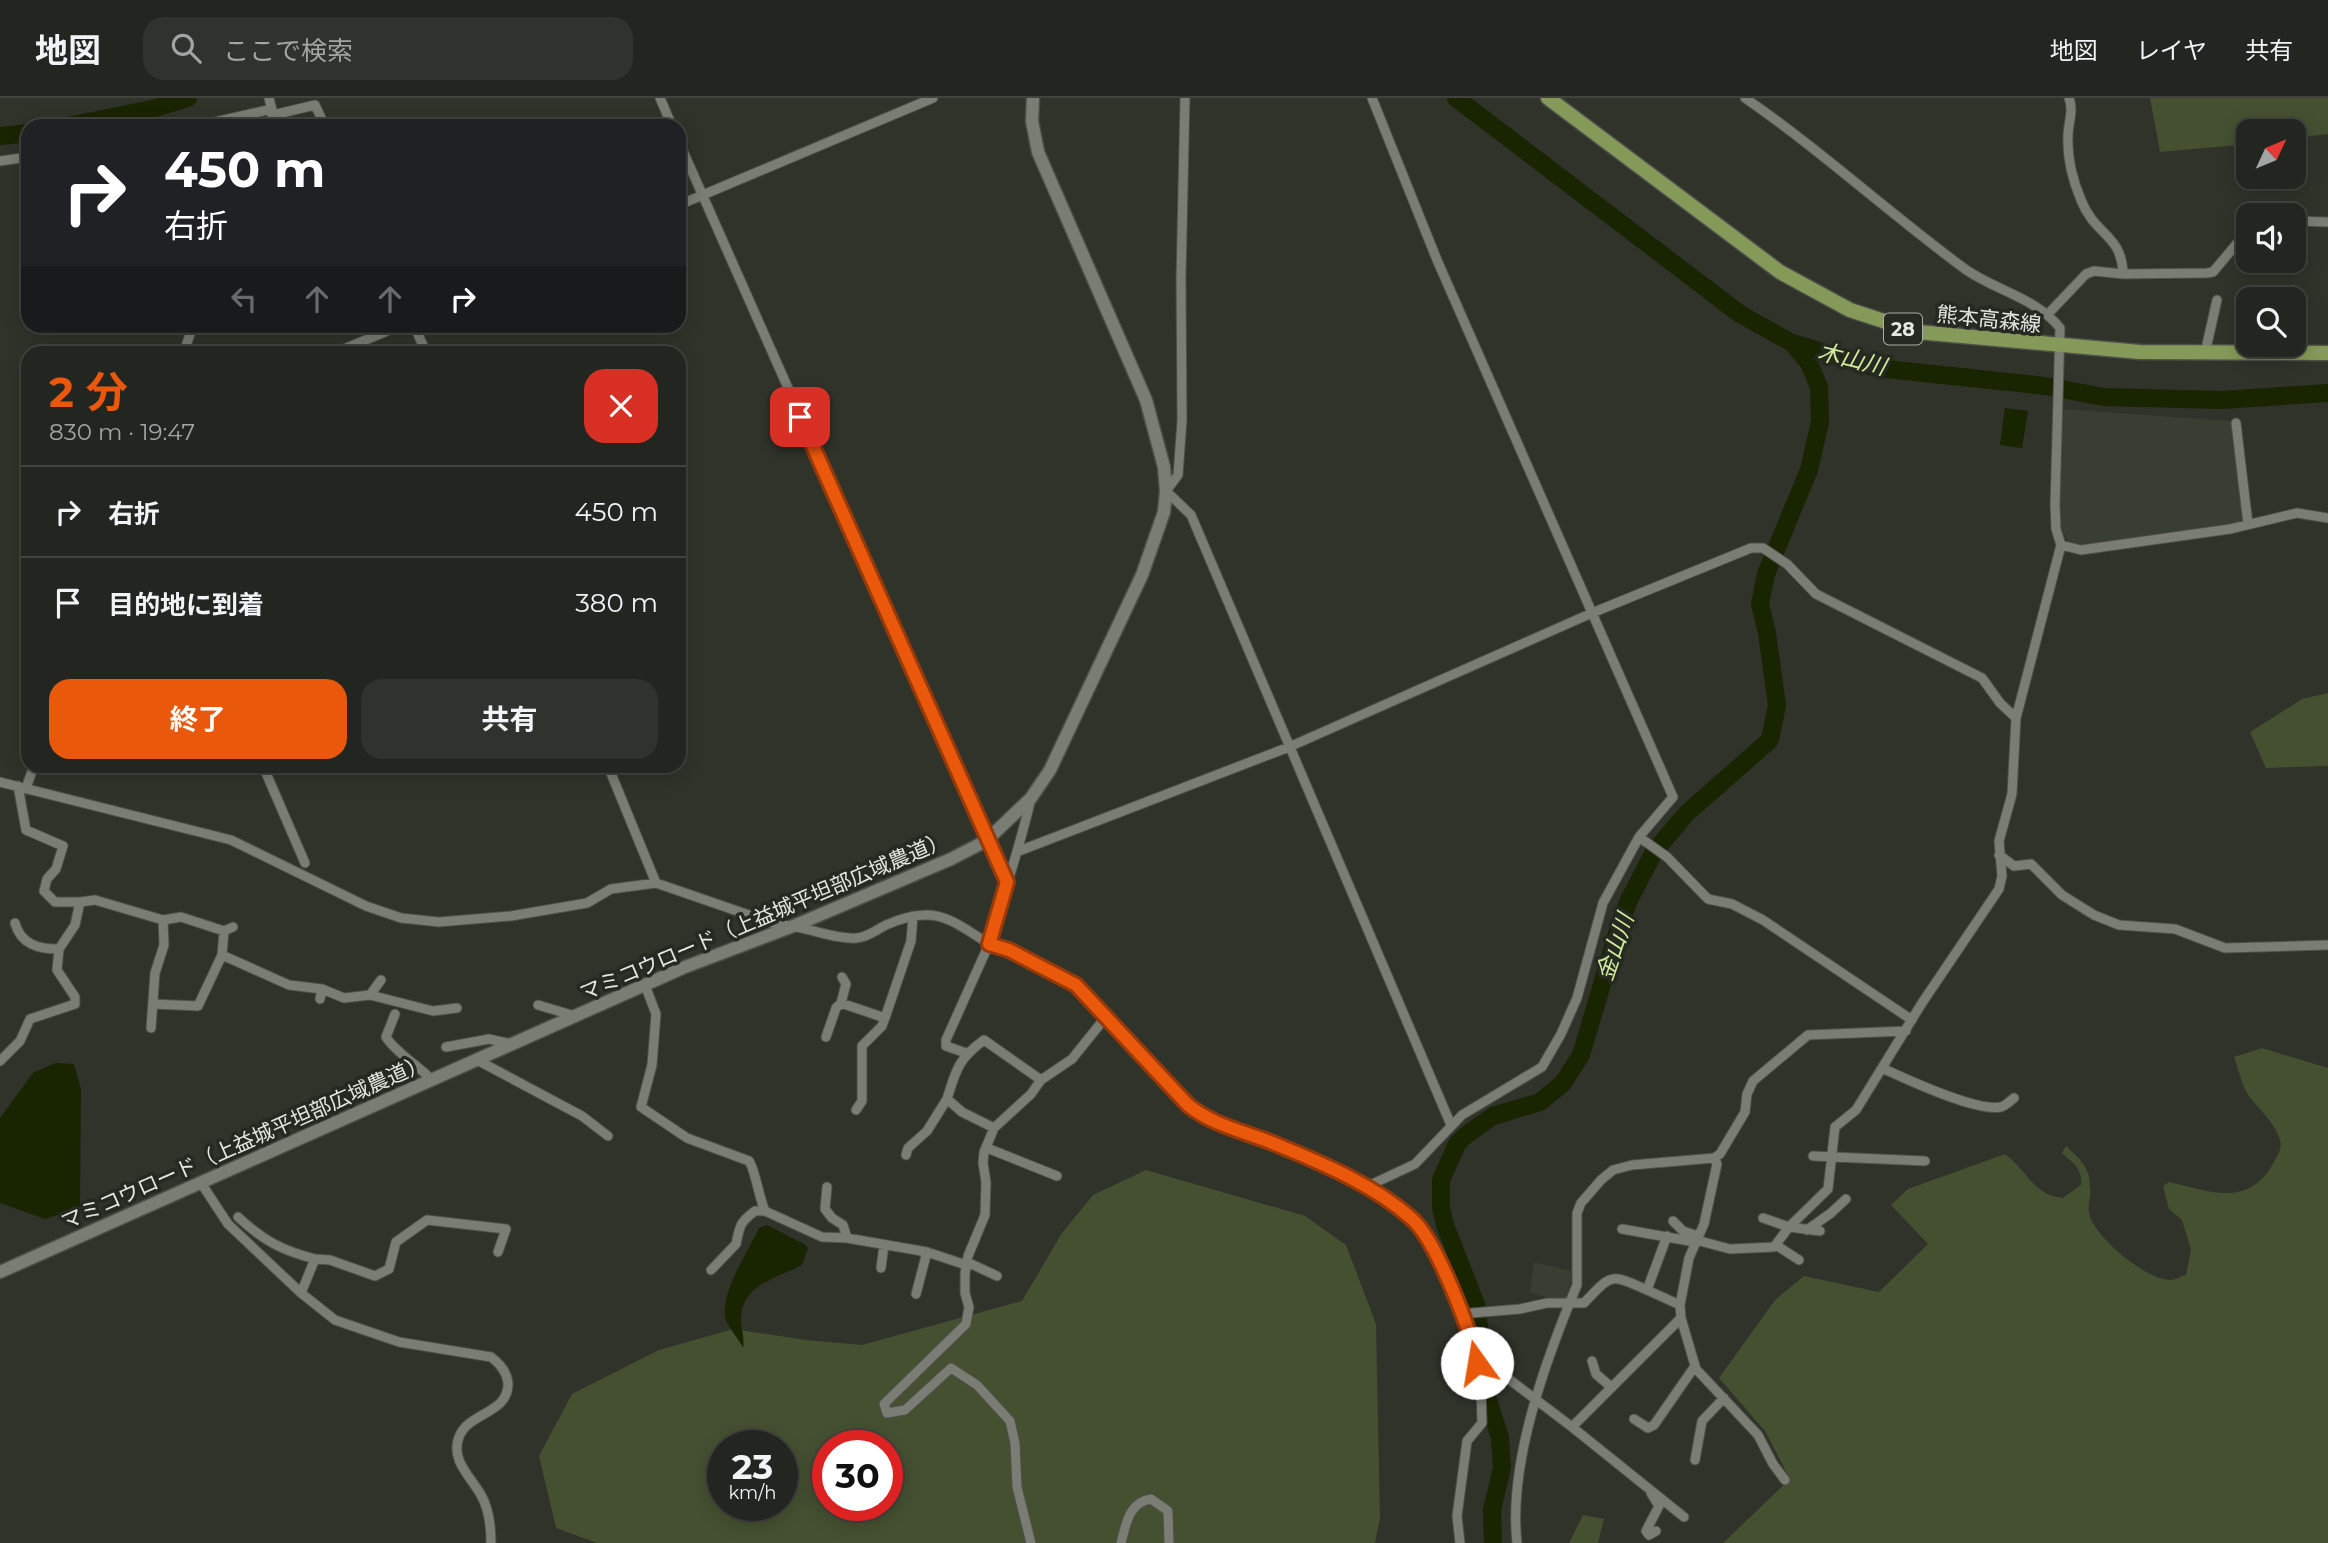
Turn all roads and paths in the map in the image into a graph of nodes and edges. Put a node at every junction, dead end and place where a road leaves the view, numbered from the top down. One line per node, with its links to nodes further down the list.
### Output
1 (269, 98): 10 (street)
2 (660, 98): 14 (street)
3 (933, 98): 18 (street)
4 (1033, 98): 32 (street, マミコウロード（上益城平坦部広域農道）)
5 (1185, 98): 32 (street)
6 (1372, 98): 36 (street)
7 (1548, 98): 28 (main road, 熊本高森線 / 28)
8 (1745, 98): 25 (street)
9 (2069, 98): 23 (street)
10 (272, 112): 11 (street); 12 (street); 13 (street)
11 (234, 119)
12 (270, 119)
13 (322, 119)
14 (669, 119)
15 (21, 158): 17 (street)
16 (686, 158): 18 (street)
17 (0, 161)
18 (702, 195): 19 (street); 46 (street)
19 (686, 202)
20 (2306, 221): 21 (street)
21 (2328, 222)
22 (2236, 245): 23 (street)
23 (2123, 274): 25 (street)
24 (2217, 300): 29 (street)
25 (2048, 314): 28 (street)
26 (382, 333): 27 (street)
27 (351, 346)
28 (2058, 350): 29 (main road, 熊本高森線 / 28); 35 (street)
29 (2205, 353): 30 (main road, 熊本高森線 / 28)
30 (2328, 353)
31 (2236, 423): 34 (street)
32 (1166, 491): 38 (street); 44 (street, マミコウロード（上益城平坦部広域農道）)
33 (2328, 518): 34 (street)
34 (2248, 524): 35 (street)
35 (2061, 545): 37 (street)
36 (1592, 613): 37 (street); 38 (street); 45 (street)
37 (2016, 718): 48 (street)
38 (1289, 747): 47 (street); 90 (street)
39 (30, 773): 43 (street)
40 (266, 773): 49 (street)
41 (611, 773): 51 (street)
42 (0, 782): 43 (street)
43 (22, 787): 51 (street); 52 (street)
44 (1031, 798): 46 (street, マミコウロード（上益城平坦部広域農道）); 47 (street)
45 (1642, 839): 75 (street); 90 (street)
46 (986, 841): 50 (street); 56 (street, マミコウロード（上益城平坦部広域農道）)
47 (1019, 851): 50 (street)
48 (1999, 855): 60 (street); 75 (street)
49 (305, 863)
50 (1007, 882): 59 (street)
51 (656, 883): 56 (street)
52 (80, 902): 54 (street); 61 (street)
53 (913, 916): 56 (street); 59 (street); 73 (street)
54 (163, 920): 58 (street); 68 (street)
55 (15, 923): 61 (street)
56 (796, 925): 65 (street, マミコウロード（上益城平坦部広域農道）)
57 (233, 927): 58 (street)
58 (224, 932): 62 (street)
59 (989, 944): 74 (street); 81 (street)
60 (2328, 945)
61 (59, 949): 83 (street)
62 (222, 955): 66 (street); 68 (street)
63 (842, 977): 67 (street)
64 (381, 980): 66 (street)
65 (645, 985): 72 (street, マミコウロード（上益城平坦部広域農道）); 104 (street)
66 (370, 995): 70 (street)
67 (841, 1003): 73 (street); 78 (street)
68 (153, 1004): 76 (street)
69 (538, 1005): 72 (street)
70 (457, 1008)
71 (395, 1014): 85 (street)
72 (575, 1016): 79 (street, マミコウロード（上益城平坦部広域農道）)
73 (885, 1018): 89 (street)
74 (1105, 1018): 86 (street); 102 (street)
75 (1912, 1020): 77 (street)
76 (151, 1028)
77 (1906, 1031): 84 (street); 97 (street)
78 (826, 1037)
79 (512, 1044): 80 (street); 82 (street, マミコウロード（上益城平坦部広域農道）)
80 (446, 1047)
81 (966, 1053): 86 (street); 88 (street)
82 (477, 1060): 85 (street, マミコウロード（上益城平坦部広域農道）); 92 (street)
83 (0, 1061)
84 (1882, 1068): 87 (street); 95 (street)
85 (432, 1080): 100 (street, マミコウロード（上益城平坦部広域農道）)
86 (1041, 1080): 91 (street)
87 (2014, 1098)
88 (947, 1099): 91 (street); 94 (street)
89 (856, 1110)
90 (1451, 1125): 102 (street)
91 (994, 1128): 93 (street)
92 (608, 1136)
93 (987, 1148): 99 (street); 121 (street)
94 (906, 1155)
95 (1832, 1155): 96 (street); 98 (street); 108 (street)
96 (1813, 1156)
97 (1714, 1158): 114 (street); 129 (street)
98 (1925, 1161)
99 (1057, 1176)
100 (201, 1183): 124 (street, マミコウロード（上益城平坦部広域農道）); 127 (street)
101 (827, 1187): 113 (street)
102 (1366, 1187): 131 (street)
103 (1846, 1199): 110 (street)
104 (765, 1211): 113 (street); 123 (street)
105 (238, 1217): 119 (street)
106 (1763, 1219): 108 (street)
107 (1673, 1221): 114 (street)
108 (1789, 1227): 110 (street); 116 (street)
109 (1622, 1229): 112 (street)
110 (1807, 1230): 111 (street)
111 (1820, 1231)
112 (1667, 1236): 114 (street); 126 (street)
113 (847, 1238): 115 (street)
114 (1696, 1239): 116 (street); 130 (street)
115 (884, 1245): 118 (street); 122 (street)
116 (1776, 1245): 120 (street)
117 (498, 1252): 119 (street)
118 (927, 1252): 121 (street); 128 (street)
119 (315, 1259): 127 (street)
120 (1799, 1260)
121 (966, 1264): 125 (street); 147 (street)
122 (881, 1268)
123 (711, 1270)
124 (1, 1271)
125 (997, 1276)
126 (1647, 1290): 129 (street); 130 (street)
127 (301, 1293): 146 (street)
128 (916, 1294)
129 (1569, 1302): 131 (street); 137 (street)
130 (1680, 1305): 132 (street)
131 (1464, 1316): 150 (street)
132 (1681, 1318): 134 (street); 136 (street)
133 (1592, 1361): 136 (street)
134 (1695, 1366): 138 (street); 139 (street)
135 (1510, 1380): 137 (street)
136 (1611, 1387): 140 (street)
137 (1535, 1398): 140 (street); 151 (street)
138 (1724, 1398): 141 (street); 142 (street)
139 (1634, 1419)
140 (1572, 1427): 143 (street)
141 (1695, 1460)
142 (1785, 1480)
143 (1649, 1489): 144 (street); 145 (street)
144 (1684, 1517)
145 (1656, 1531)
146 (491, 1543)
147 (1031, 1543)
148 (1121, 1543): 149 (street)
149 (1169, 1543)
150 (1461, 1543)
151 (1517, 1543)

